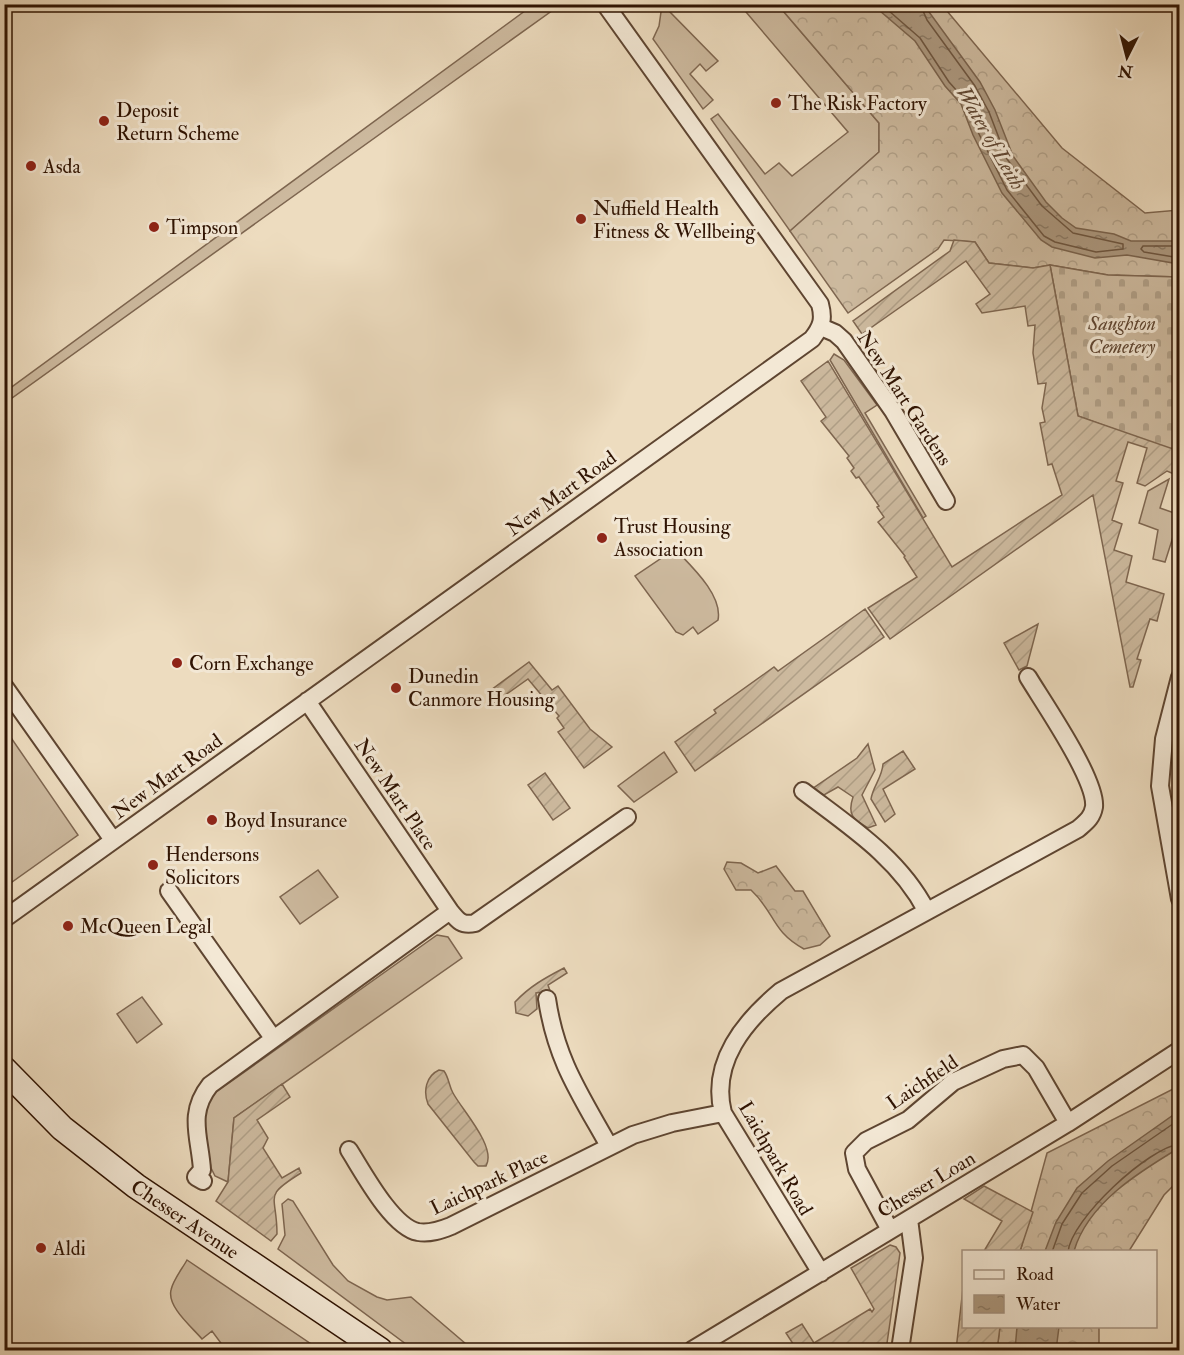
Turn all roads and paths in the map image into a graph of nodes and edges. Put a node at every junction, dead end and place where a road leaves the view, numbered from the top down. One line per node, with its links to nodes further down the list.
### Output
1 (605, 4): 2 (street)
2 (821, 327): 3 (street, New Mart Gardens); 7 (street, New Mart Road)
3 (946, 501)
4 (1028, 676): 13 (street, Laichpark Road)
5 (1179, 677): 12 (street)
6 (4, 686): 10 (street)
7 (307, 701): 10 (street, New Mart Road); 14 (street, New Mart Place)
8 (803, 791): 13 (street)
9 (627, 816): 14 (street, New Mart Place)
10 (113, 840): 15 (street, New Mart Road)
11 (169, 891): 17 (street)
12 (1179, 899)
13 (926, 910): 20 (street, Laichpark Road)
14 (450, 911): 17 (street)
15 (4, 919)
16 (547, 999): 22 (street)
17 (273, 1038): 24 (street)
18 (1179, 1050): 21 (street, Chesser Loan)
19 (4, 1069): 28 (street, Chesser Avenue)
20 (723, 1113): 22 (street, Laichpark Place); 27 (street, Laichpark Road)
21 (1068, 1123): 25 (street, Chesser Loan); 26 (street, Laichfield)
22 (609, 1146): 23 (street, Laichpark Place)
23 (349, 1150)
24 (202, 1181)
25 (909, 1219): 26 (street, Chesser Loan); 30 (street)
26 (890, 1230): 27 (street, Chesser Loan)
27 (821, 1273): 29 (street, Chesser Loan)
28 (380, 1350)
29 (692, 1350)
30 (900, 1350)

